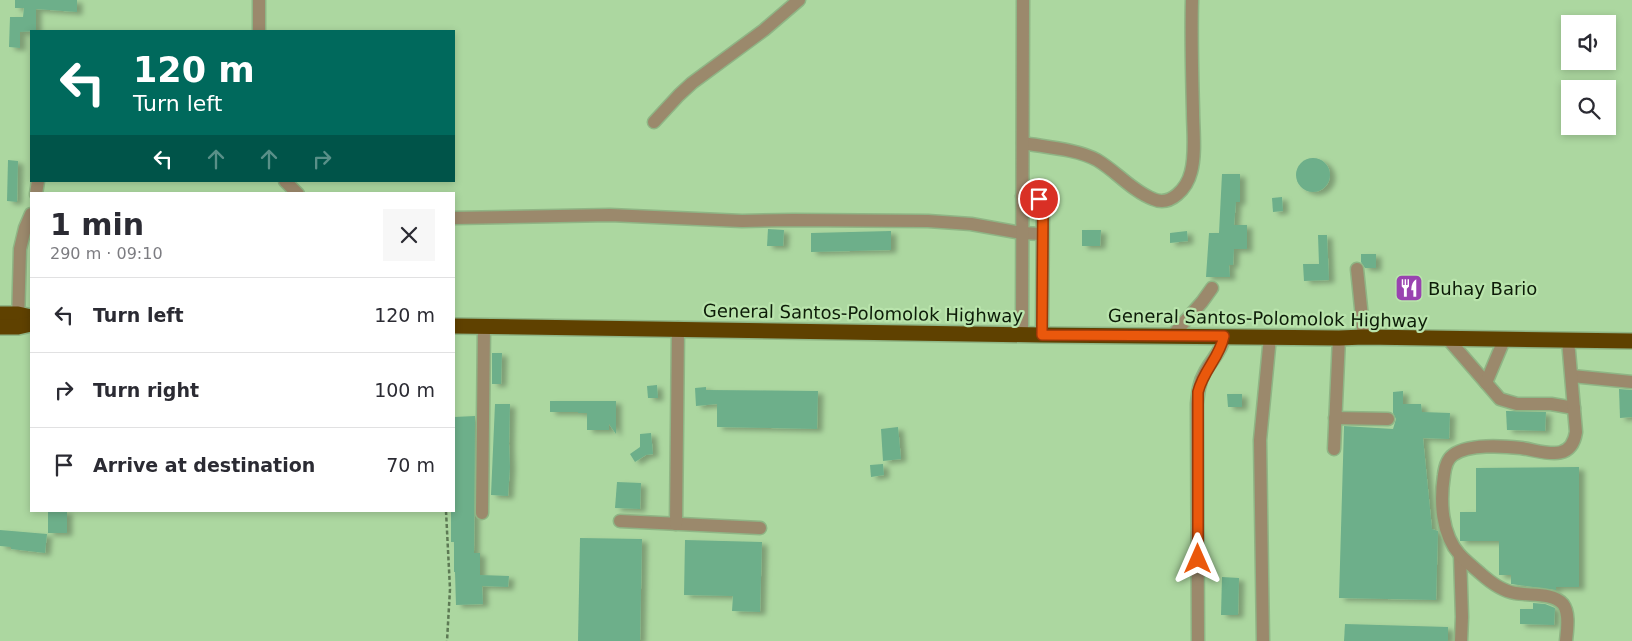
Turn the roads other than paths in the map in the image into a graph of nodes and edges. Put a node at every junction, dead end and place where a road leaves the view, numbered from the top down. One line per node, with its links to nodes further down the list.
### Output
1 (259, 0): 5 (street)
2 (799, 0): 6 (street)
3 (1024, 0): 7 (street)
4 (1192, 0): 7 (street)
5 (260, 30)
6 (654, 122)
7 (1022, 143): 10 (street)
8 (286, 182): 9 (street)
9 (296, 192)
10 (1022, 196): 13 (street); 14 (street)
11 (30, 216): 22 (street)
12 (455, 218): 13 (street)
13 (1022, 233): 14 (street); 16 (street)
14 (1042, 234): 15 (street)
15 (1042, 259): 16 (street); 20 (street)
16 (1022, 260): 19 (street)
17 (1356, 269): 32 (street)
18 (1212, 288): 29 (street)
19 (1022, 289): 20 (street); 27 (street)
20 (1042, 289): 28 (street)
21 (0, 314): 22 (highway)
22 (25, 320): 25 (highway)
23 (455, 326): 24 (highway, General Santos-Polomolok Highway)
24 (484, 326): 26 (highway, General Santos-Polomolok Highway); 45 (street)
25 (0, 327)
26 (678, 328): 27 (highway, General Santos-Polomolok Highway); 47 (street)
27 (1022, 335): 28 (highway, General Santos-Polomolok Highway)
28 (1042, 335): 29 (highway, General Santos-Polomolok Highway)
29 (1172, 336): 30 (highway, General Santos-Polomolok Highway)
30 (1224, 336): 31 (highway, General Santos-Polomolok Highway); 50 (street)
31 (1270, 337): 33 (highway, General Santos-Polomolok Highway); 51 (street)
32 (1364, 337): 33 (highway, General Santos-Polomolok Highway); 34 (highway, General Santos-Polomolok Highway)
33 (1339, 338): 42 (street)
34 (1448, 339): 35 (highway, General Santos-Polomolok Highway); 40 (street)
35 (1504, 340): 36 (highway, General Santos-Polomolok Highway); 40 (street)
36 (1568, 340): 37 (highway, General Santos-Polomolok Highway); 38 (street)
37 (1632, 341)
38 (1572, 376): 39 (street); 41 (street)
39 (1632, 382)
40 (1486, 383): 41 (street)
41 (1574, 408): 49 (street)
42 (1335, 418): 43 (street); 44 (street)
43 (1388, 419)
44 (1334, 449)
45 (482, 513)
46 (620, 521): 47 (street)
47 (676, 524): 48 (street)
48 (760, 528)
49 (1460, 554): 52 (street); 53 (street)
50 (1198, 641)
51 (1263, 641)
52 (1461, 641)
53 (1566, 641)

